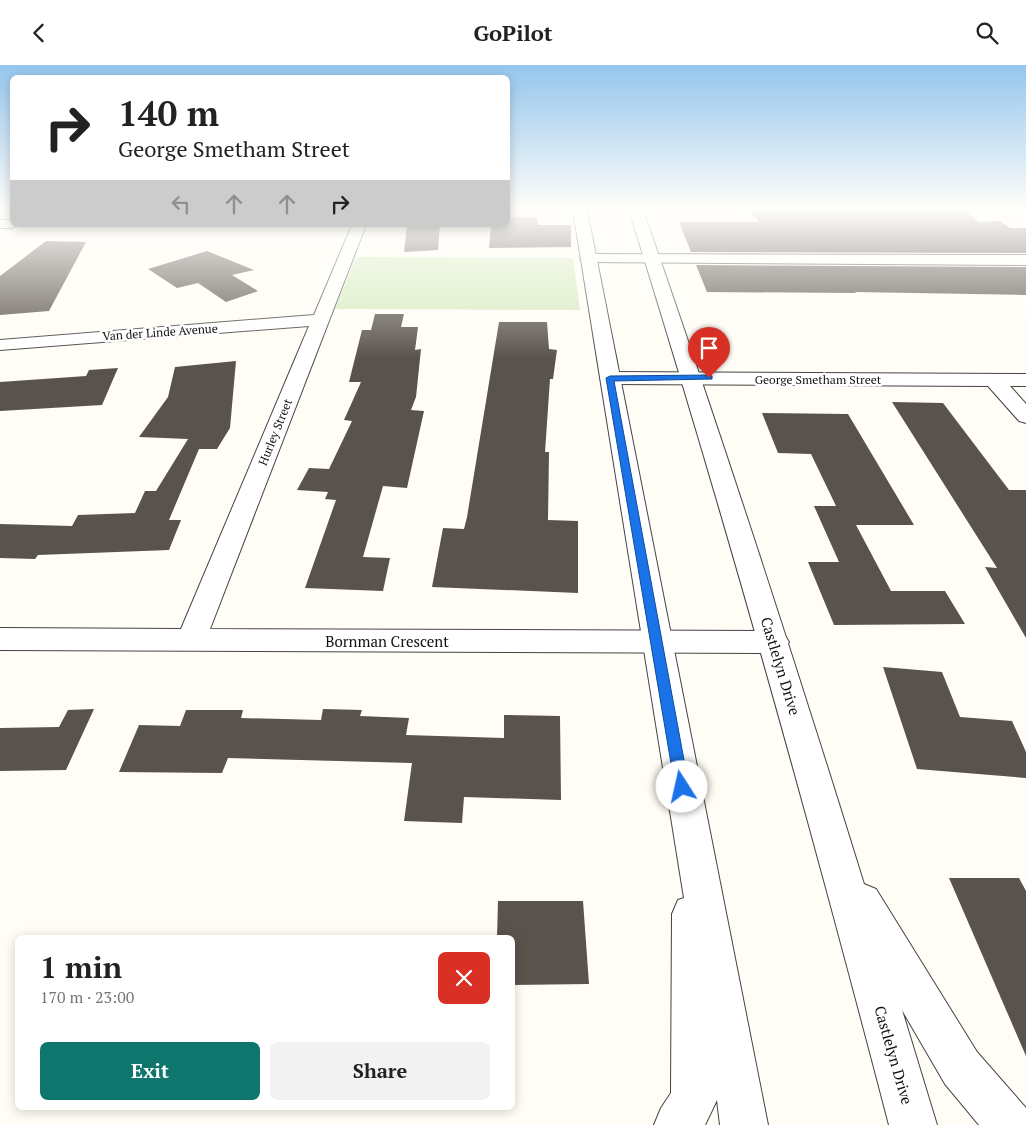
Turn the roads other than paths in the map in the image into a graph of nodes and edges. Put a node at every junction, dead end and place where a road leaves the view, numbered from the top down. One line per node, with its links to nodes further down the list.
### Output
1 (345, 259): 4 (street, Hurley Street)
2 (588, 259): 7 (street)
3 (652, 259): 6 (street, Castlelyn Drive)
4 (321, 319): 5 (street, Van der Linde Avenue); 12 (street, Hurley Street)
5 (0, 345)
6 (690, 377): 7 (street, George Smetham Street); 8 (street, George Smetham Street); 14 (street, Castlelyn Drive)
7 (610, 378): 13 (street)
8 (994, 380): 9 (street, George Smetham Street); 10 (street)
9 (1026, 380)
10 (1026, 417)
11 (0, 639): 12 (street, Bornman Crescent)
12 (191, 640): 13 (street, Bornman Crescent)
13 (656, 642): 14 (street, Bornman Crescent); 15 (street)
14 (774, 643): 16 (street, Castlelyn Drive)
15 (692, 841): 17 (street); 18 (street)
16 (842, 869): 19 (street, Castlelyn Drive); 20 (street)
17 (678, 1125)
18 (744, 1125)
19 (914, 1125)
20 (1010, 1125)

